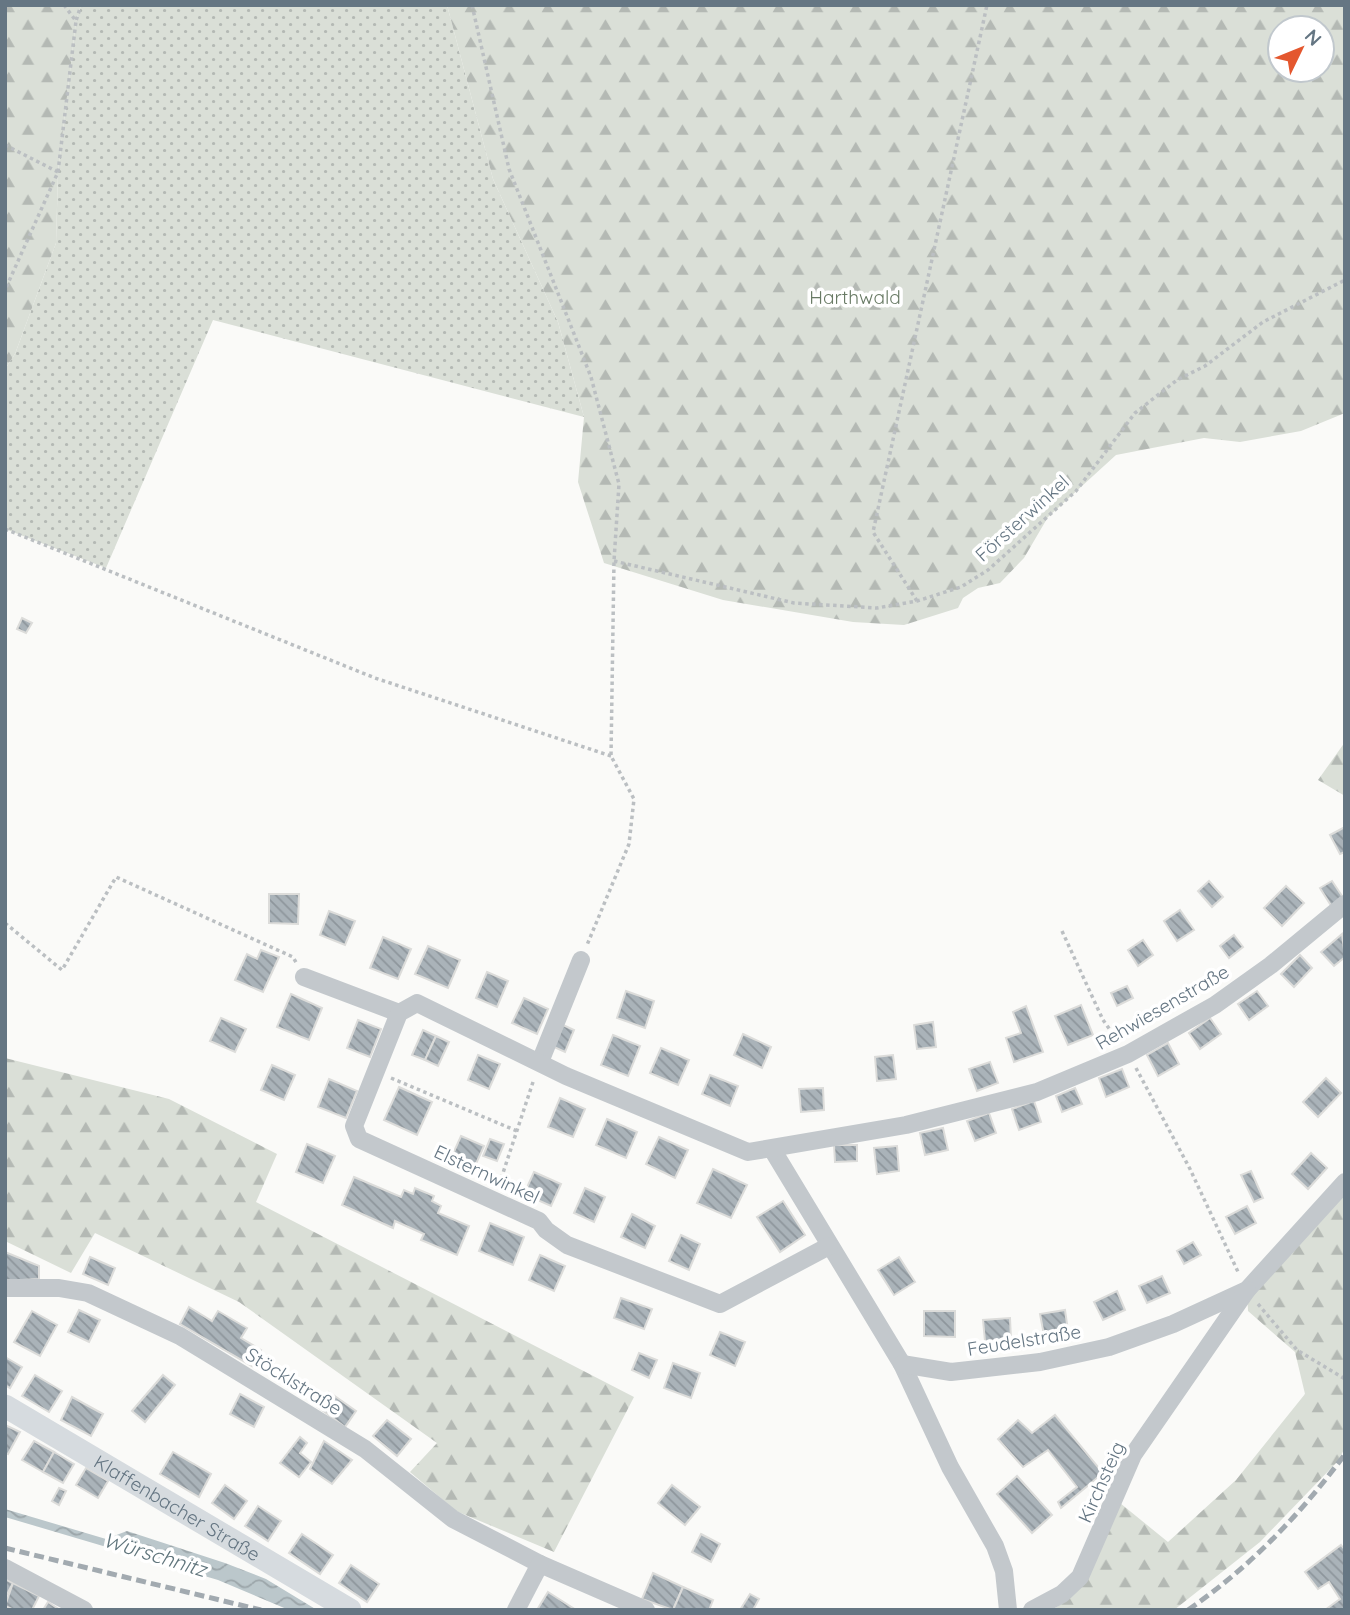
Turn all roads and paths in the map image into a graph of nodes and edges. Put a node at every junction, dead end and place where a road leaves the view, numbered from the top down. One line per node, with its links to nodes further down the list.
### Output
1 (64, 5): 5 (path)
2 (81, 5): 5 (path)
3 (472, 5): 11 (path)
4 (987, 5): 12 (path)
5 (76, 21): 7 (path)
6 (5, 145): 7 (path)
7 (58, 172): 9 (path)
8 (1345, 280): 12 (path, Försterwinkel)
9 (5, 290)
10 (5, 529): 13 (path)
11 (614, 561): 12 (path, Försterwinkel); 13 (path)
12 (916, 601)
13 (611, 756): 17 (path)
14 (1345, 904): 20 (street, Rehwiesenstraße)
15 (5, 923): 18 (path)
16 (1062, 931): 20 (path)
17 (581, 960): 21 (street)
18 (304, 977): 19 (street)
19 (399, 1013): 21 (street); 22 (street, Elsternwinkel)
20 (1128, 1055): 24 (street, Rehwiesenstraße); 29 (path)
21 (540, 1062): 23 (path); 24 (street)
22 (376, 1071): 23 (path); 26 (street, Elsternwinkel)
23 (517, 1131): 26 (path)
24 (772, 1149): 27 (street)
25 (1345, 1182): 29 (street, Feudelstraße)
26 (493, 1200): 27 (street, Elsternwinkel)
27 (829, 1246): 30 (street)
28 (5, 1288): 33 (street, Stöcklstraße)
29 (1251, 1295): 30 (street, Feudelstraße); 31 (path); 40 (street, Kirchsteig)
30 (902, 1364): 39 (street)
31 (1345, 1379)
32 (5, 1406): 36 (main road, Klaffenbacher Straße)
33 (540, 1564): 37 (street); 38 (street, Stöcklstraße)
34 (5, 1568): 35 (street)
35 (84, 1610)
36 (349, 1610)
37 (516, 1610)
38 (646, 1610)
39 (1009, 1610)
40 (1032, 1610)

